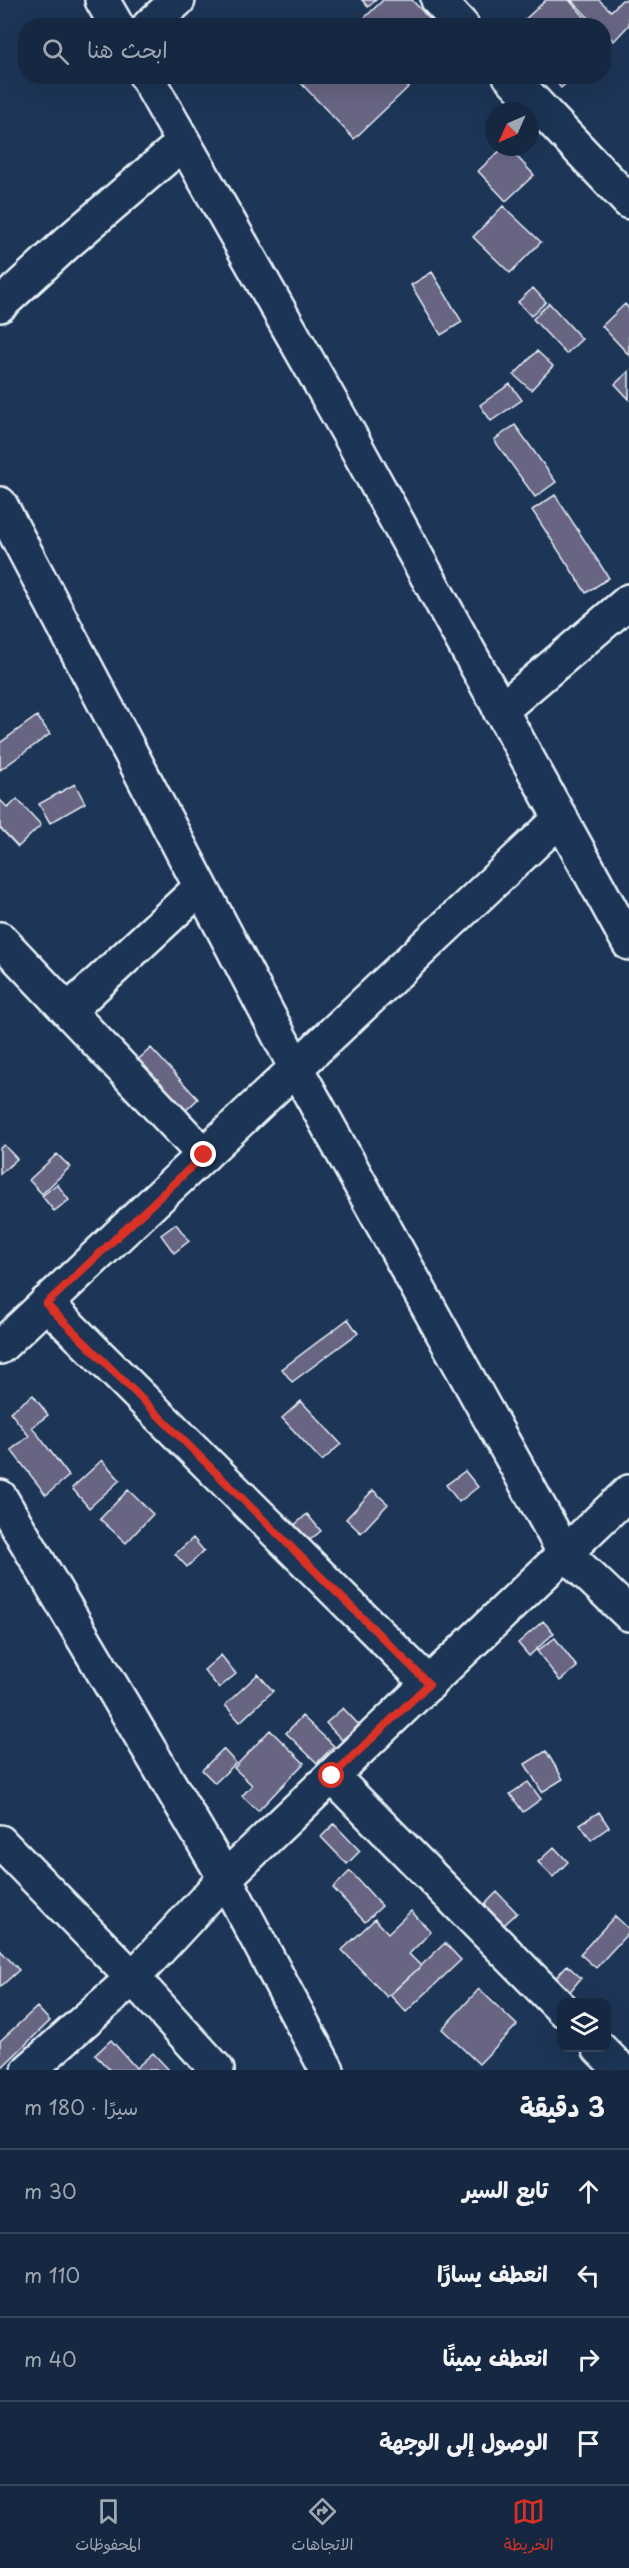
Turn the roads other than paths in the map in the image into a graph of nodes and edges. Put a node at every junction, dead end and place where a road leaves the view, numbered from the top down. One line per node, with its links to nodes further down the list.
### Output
1 (102, 0): 4 (main road)
2 (178, 0): 5 (main road)
3 (438, 0): 6 (main road)
4 (112, 18)
5 (158, 18)
6 (455, 18)
7 (150, 84): 9 (main road)
8 (518, 84): 10 (main road)
9 (183, 143): 11 (main road); 14 (main road)
10 (629, 202)
11 (0, 305)
12 (0, 504): 16 (main road)
13 (629, 601): 14 (main road)
14 (500, 711): 15 (main road)
15 (561, 818): 18 (main road); 20 (main road)
16 (201, 887): 19 (main road); 20 (main road)
17 (0, 939): 19 (main road)
18 (629, 943)
19 (68, 1011): 21 (main road)
20 (296, 1068): 21 (main road); 26 (main road)
21 (204, 1155): 22 (main road)
22 (46, 1304): 23 (main road); 28 (main road)
23 (0, 1347)
24 (629, 1492): 26 (main road)
25 (0, 1497): 31 (main road)
26 (564, 1552): 27 (main road); 28 (main road)
27 (629, 1614)
28 (429, 1684): 29 (main road)
29 (332, 1776): 31 (main road); 33 (main road)
30 (0, 1842): 32 (main road)
31 (225, 1878): 32 (main road); 37 (main road)
32 (133, 1978): 35 (main road); 36 (main road)
33 (557, 2005)
34 (603, 2052): 38 (main road)
35 (29, 2070)
36 (217, 2070)
37 (327, 2070)
38 (621, 2070)

